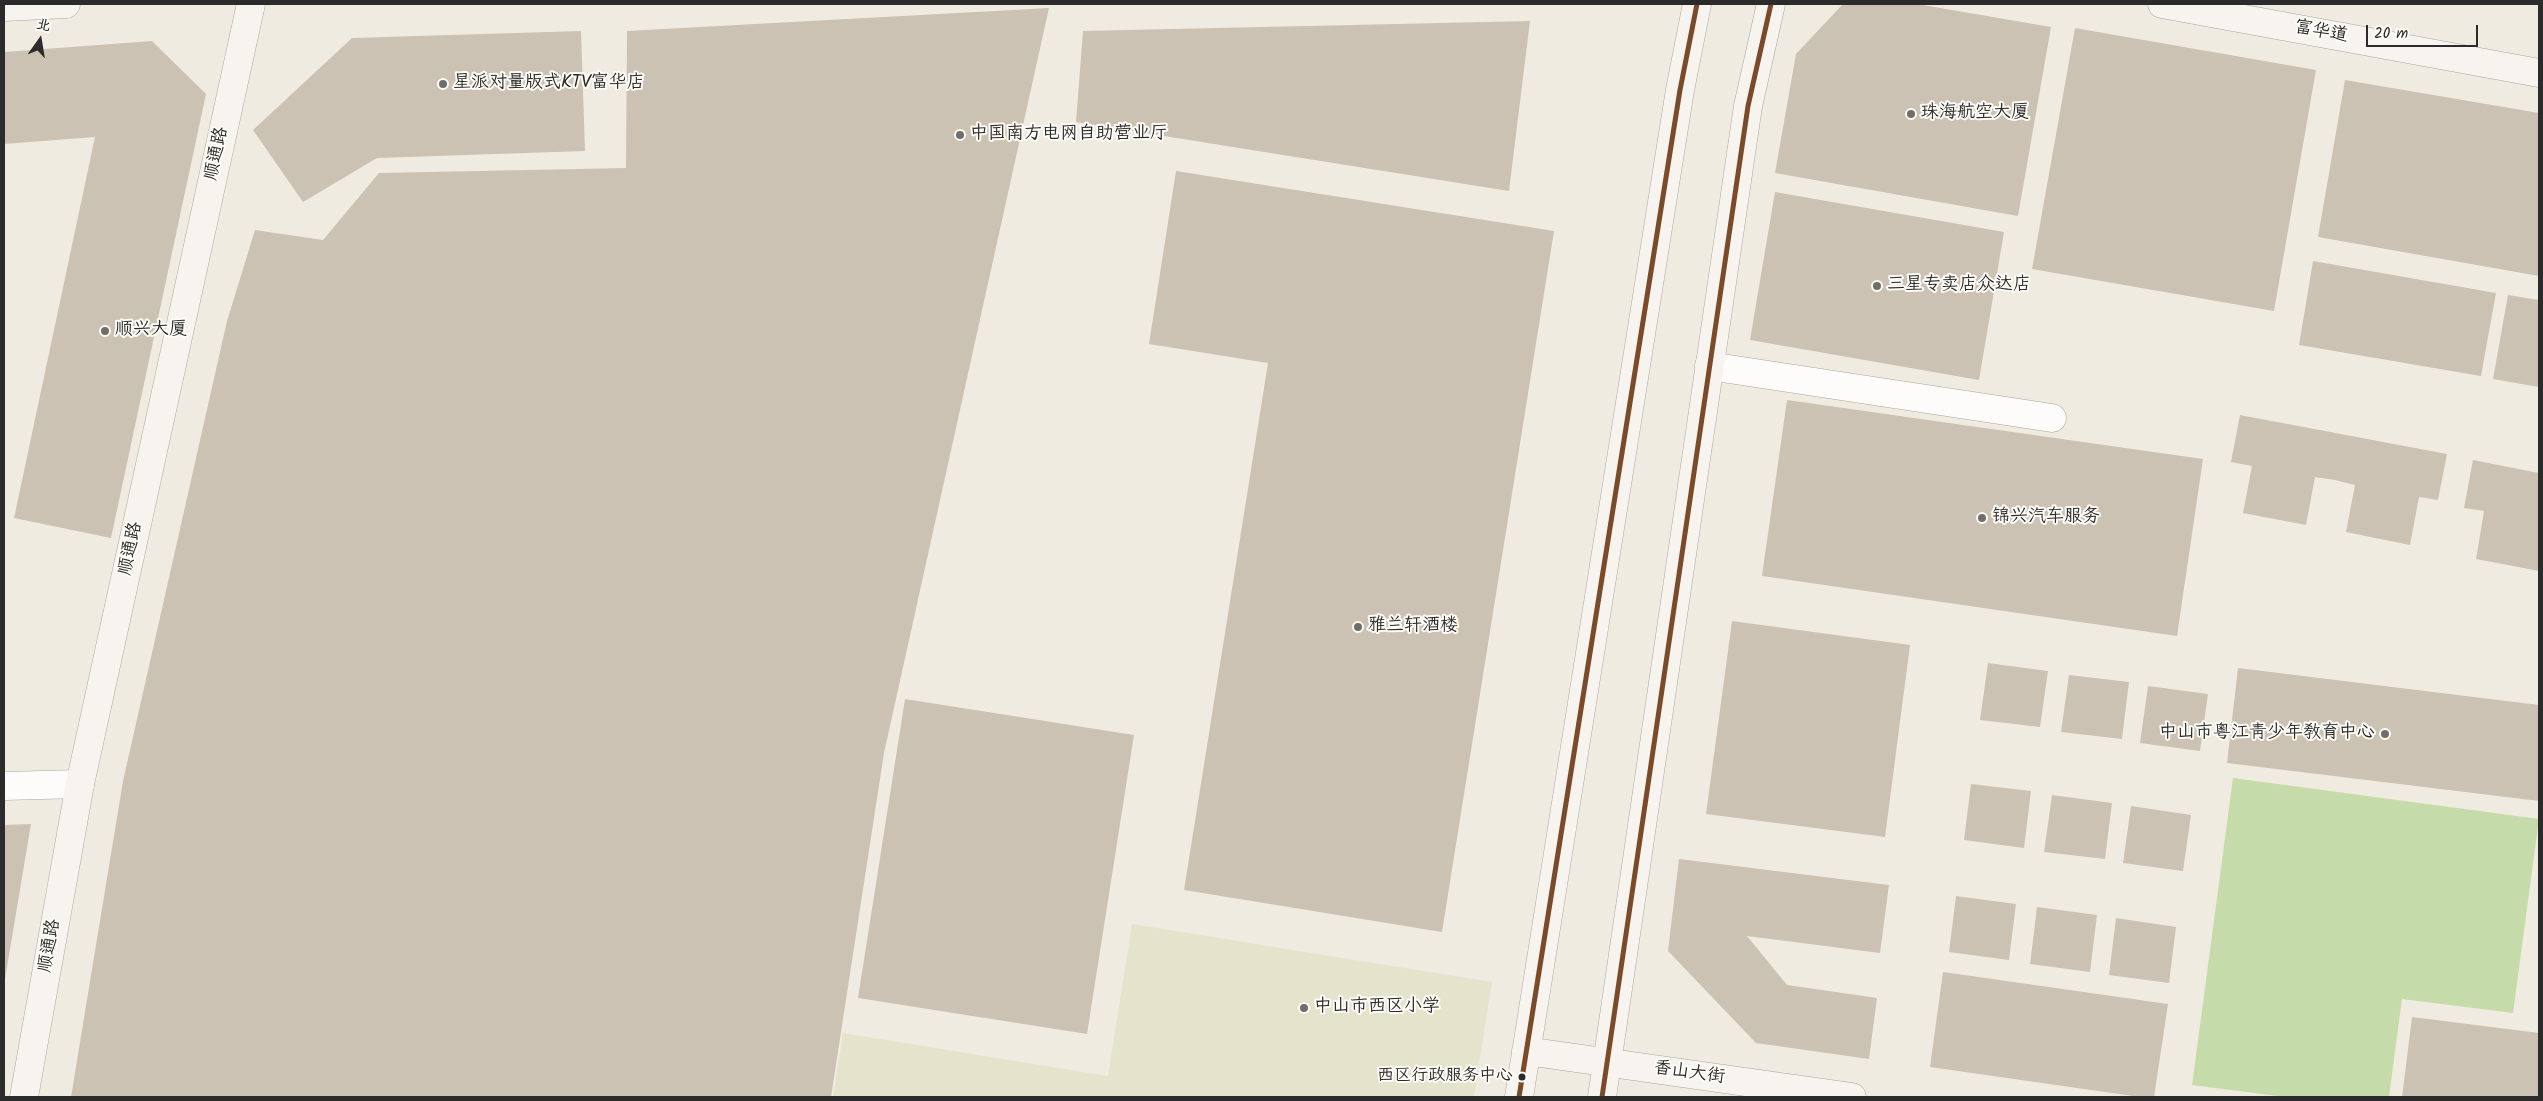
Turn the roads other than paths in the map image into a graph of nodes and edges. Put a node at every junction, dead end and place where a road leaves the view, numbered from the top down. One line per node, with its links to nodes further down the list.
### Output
1 (66, 4): 6 (main road)
2 (251, 4): 10 (main road, 顺通路)
3 (1697, 4): 12 (main road)
4 (1771, 4): 8 (main road)
5 (2162, 4): 7 (main road, 富华道)
6 (4, 7)
7 (2539, 73)
8 (1709, 366): 9 (street); 13 (main road)
9 (2052, 418)
10 (80, 784): 11 (street); 14 (main road, 顺通路)
11 (4, 786)
12 (1526, 1051): 13 (main road, 香山大街); 15 (main road)
13 (1607, 1062): 16 (main road); 17 (main road, 香山大街)
14 (24, 1097)
15 (1519, 1097)
16 (1602, 1097)
17 (1852, 1097)

